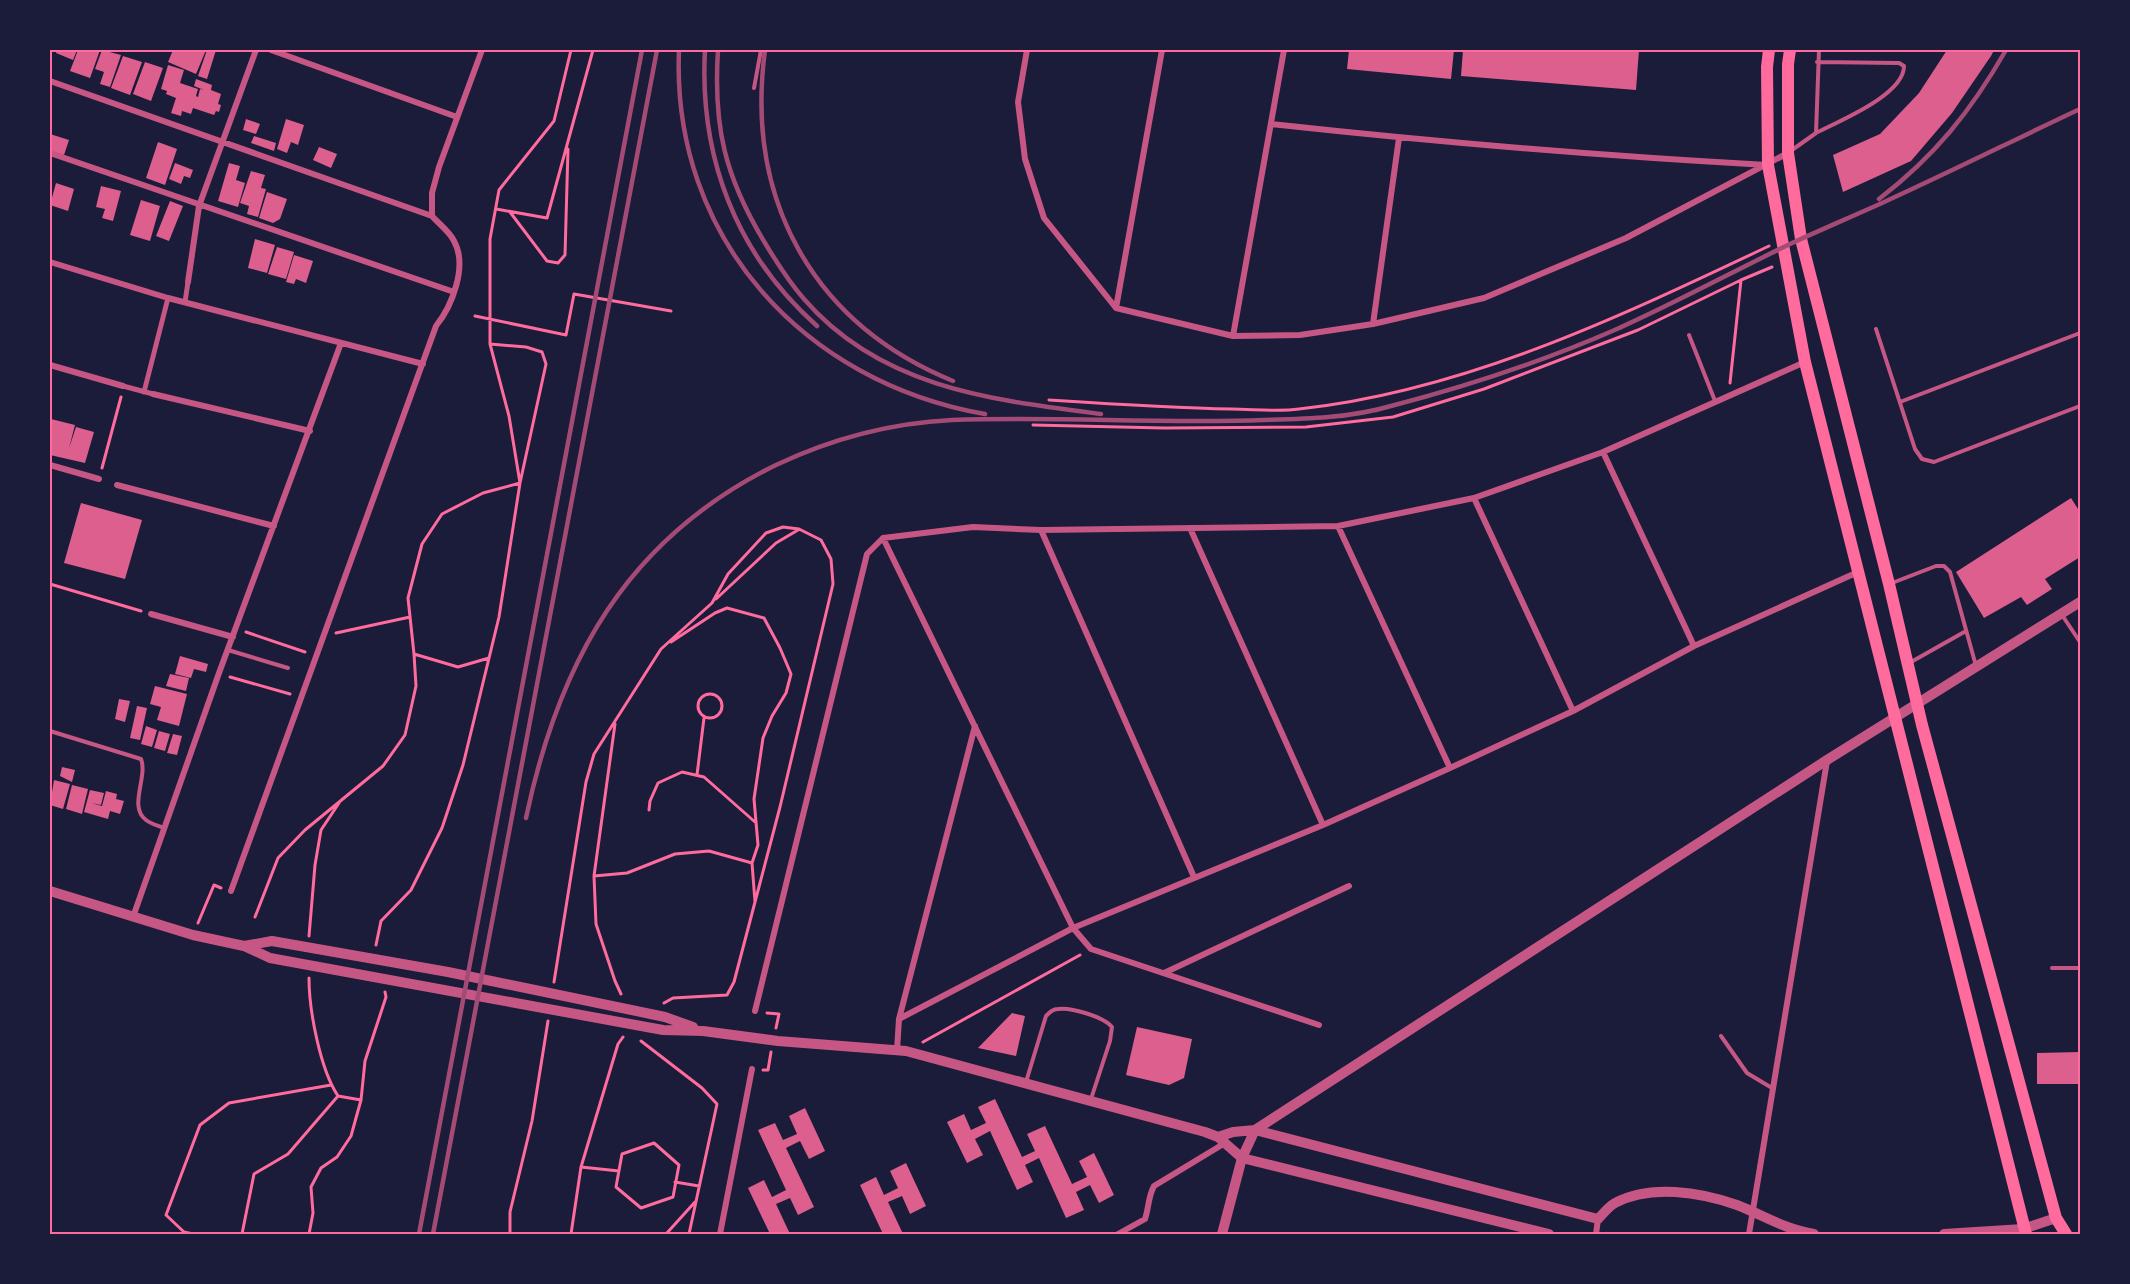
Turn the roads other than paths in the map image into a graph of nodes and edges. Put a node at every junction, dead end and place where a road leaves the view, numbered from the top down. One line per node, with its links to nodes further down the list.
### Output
1 (256, 50): 18 (street)
2 (271, 50): 14 (street)
3 (482, 50): 14 (street)
4 (761, 50): 13 (lane)
5 (1027, 50): 29 (street)
6 (1161, 50): 29 (street)
7 (1284, 50): 15 (street)
8 (1769, 50): 21 (main road)
9 (1790, 50): 20 (main road)
10 (1819, 50): 11 (lane)
11 (1817, 62): 16 (lane); 16 (lane)
12 (50, 84): 18 (street)
13 (754, 88)
14 (457, 117): 23 (street)
15 (1271, 124): 17 (street); 34 (street)
16 (1816, 134): 20 (lane)
17 (1399, 138): 21 (street); 30 (street)
18 (222, 142): 22 (street); 23 (street)
19 (50, 153): 22 (street)
20 (1788, 153): 21 (street); 57 (main road)
21 (1768, 165): 30 (street); 36 (main road)
22 (199, 206): 25 (street); 26 (street)
23 (432, 216): 26 (street)
24 (50, 262): 27 (street)
25 (188, 282): 28 (street)
26 (454, 292): 37 (street)
27 (168, 298): 28 (street); 40 (street)
28 (185, 302): 35 (street)
29 (1116, 308): 34 (street)
30 (1373, 324): 34 (street)
31 (1876, 329): 43 (lane)
32 (2080, 333): 43 (lane)
33 (1689, 335): 42 (lane)
34 (1233, 336)
35 (341, 343): 37 (street); 45 (street)
36 (1806, 362): 42 (street); 56 (main road)
37 (423, 364): 81 (street)
38 (50, 365): 39 (street)
39 (123, 386): 40 (street)
40 (144, 392): 41 (street)
41 (153, 394): 45 (street)
42 (1716, 402): 46 (street)
43 (1900, 402): 44 (lane)
44 (2080, 406)
45 (310, 431): 52 (street)
46 (1603, 452): 50 (street); 64 (street)
47 (50, 465): 48 (street)
48 (99, 479)
49 (117, 485): 52 (street)
50 (1474, 498): 51 (street); 70 (street)
51 (1338, 525): 53 (street); 75 (street)
52 (273, 526): 62 (street)
53 (1190, 528): 54 (street); 76 (street)
54 (1041, 530): 55 (street); 78 (street)
55 (883, 538): 72 (street); 88 (street)
56 (1859, 572): 64 (street); 71 (main road)
57 (1889, 584): 61 (lane); 66 (main road)
58 (2080, 602): 60 (street)
59 (151, 614): 62 (street)
60 (2061, 614): 63 (lane); 67 (street)
61 (1966, 631): 66 (lane); 67 (lane)
62 (233, 637): 65 (street)
63 (2080, 642)
64 (1695, 646): 70 (street)
65 (228, 650): 68 (lane); 77 (street)
66 (1907, 663): 69 (main road)
67 (1977, 667): 69 (street)
68 (288, 668)
69 (1918, 704): 71 (street); 102 (main road)
70 (1573, 711): 75 (street)
71 (1896, 719): 74 (street); 104 (main road)
72 (976, 726): 83 (street); 89 (street)
73 (50, 731): 77 (lane)
74 (1827, 760): 96 (street); 98 (street)
75 (1450, 768): 76 (street)
76 (1323, 825): 78 (street)
77 (164, 828): 82 (street)
78 (1194, 877): 83 (street)
79 (1349, 886): 87 (street)
80 (50, 891): 82 (street)
81 (231, 891)
82 (133, 917): 84 (street)
83 (1073, 928): 87 (street); 89 (street)
84 (244, 946): 91 (street); 91 (street)
85 (2052, 968): 86 (lane)
86 (2080, 968)
87 (1163, 973): 90 (street)
88 (755, 1011)
89 (899, 1019): 93 (street)
90 (1319, 1025)
91 (704, 1031): 93 (street)
92 (1721, 1036): 96 (lane)
93 (901, 1051): 95 (street)
94 (752, 1070): 105 (street)
95 (1026, 1083): 97 (street); 97 (lane)
96 (1773, 1088): 101 (street)
97 (1090, 1102): 99 (street)
98 (1255, 1130): 99 (street); 100 (street); 103 (street)
99 (1222, 1140): 100 (street); 106 (street)
100 (1242, 1158): 107 (street); 108 (street)
101 (1753, 1212): 103 (street); 110 (street); 111 (street)
102 (2056, 1218): 104 (street); 113 (main road)
103 (1598, 1219): 109 (street)
104 (2024, 1232): 112 (street)
105 (720, 1234)
106 (1118, 1234)
107 (1222, 1234)
108 (1549, 1234)
109 (1596, 1234)
110 (1749, 1234)
111 (1814, 1234)
112 (1944, 1234)
113 (2066, 1234)

